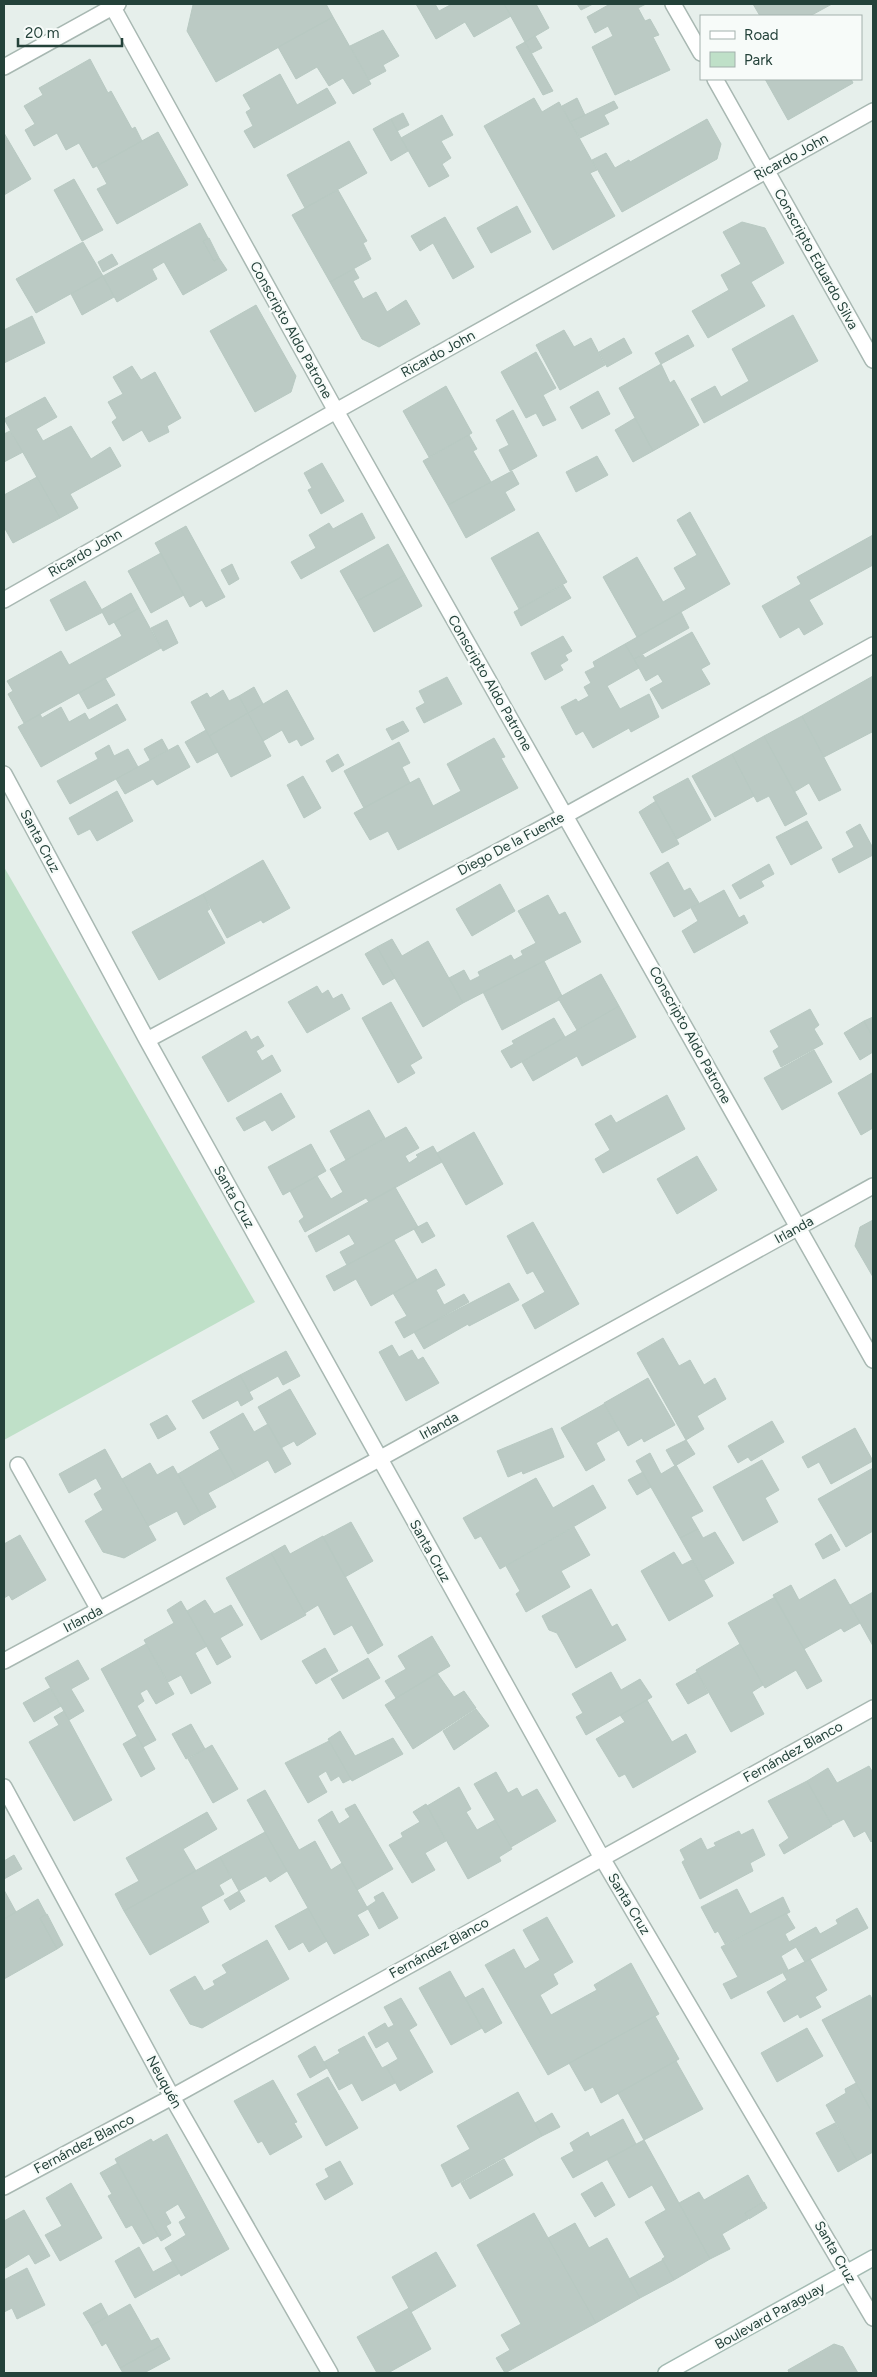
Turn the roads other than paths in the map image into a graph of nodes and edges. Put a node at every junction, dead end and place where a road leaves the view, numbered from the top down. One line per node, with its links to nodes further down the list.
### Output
1 (673, 4): 3 (street)
2 (114, 5): 4 (street); 9 (street, Conscripto Aldo Patrone)
3 (700, 51)
4 (4, 67)
5 (716, 80): 7 (street, Conscripto Eduardo Silva)
6 (873, 111): 7 (street, Ricardo John)
7 (766, 171): 8 (street, Conscripto Eduardo Silva); 9 (street, Ricardo John)
8 (873, 360)
9 (336, 411): 10 (street, Ricardo John); 13 (street, Conscripto Aldo Patrone)
10 (4, 600)
11 (873, 645): 13 (street, Diego De la Fuente)
12 (4, 774): 14 (street, Santa Cruz)
13 (566, 815): 14 (street, Diego De la Fuente); 16 (street, Conscripto Aldo Patrone)
14 (147, 1040): 18 (street, Santa Cruz)
15 (873, 1186): 16 (street, Irlanda)
16 (799, 1227): 17 (street, Conscripto Aldo Patrone); 18 (street, Irlanda)
17 (873, 1360)
18 (379, 1459): 20 (street, Irlanda); 24 (street, Santa Cruz)
19 (18, 1465): 20 (street)
20 (99, 1610): 21 (street, Irlanda)
21 (4, 1661)
22 (873, 1708): 24 (street, Fernández Blanco)
23 (4, 1787): 25 (street, Neuquén)
24 (602, 1858): 25 (street, Fernández Blanco); 28 (street, Santa Cruz)
25 (172, 2096): 26 (street, Fernández Blanco); 30 (street, Neuquén)
26 (4, 2187)
27 (873, 2258): 28 (street, Boulevard Paraguay)
28 (848, 2273): 29 (street, Santa Cruz); 31 (street, Boulevard Paraguay)
29 (873, 2318)
30 (330, 2373)
31 (666, 2373)

